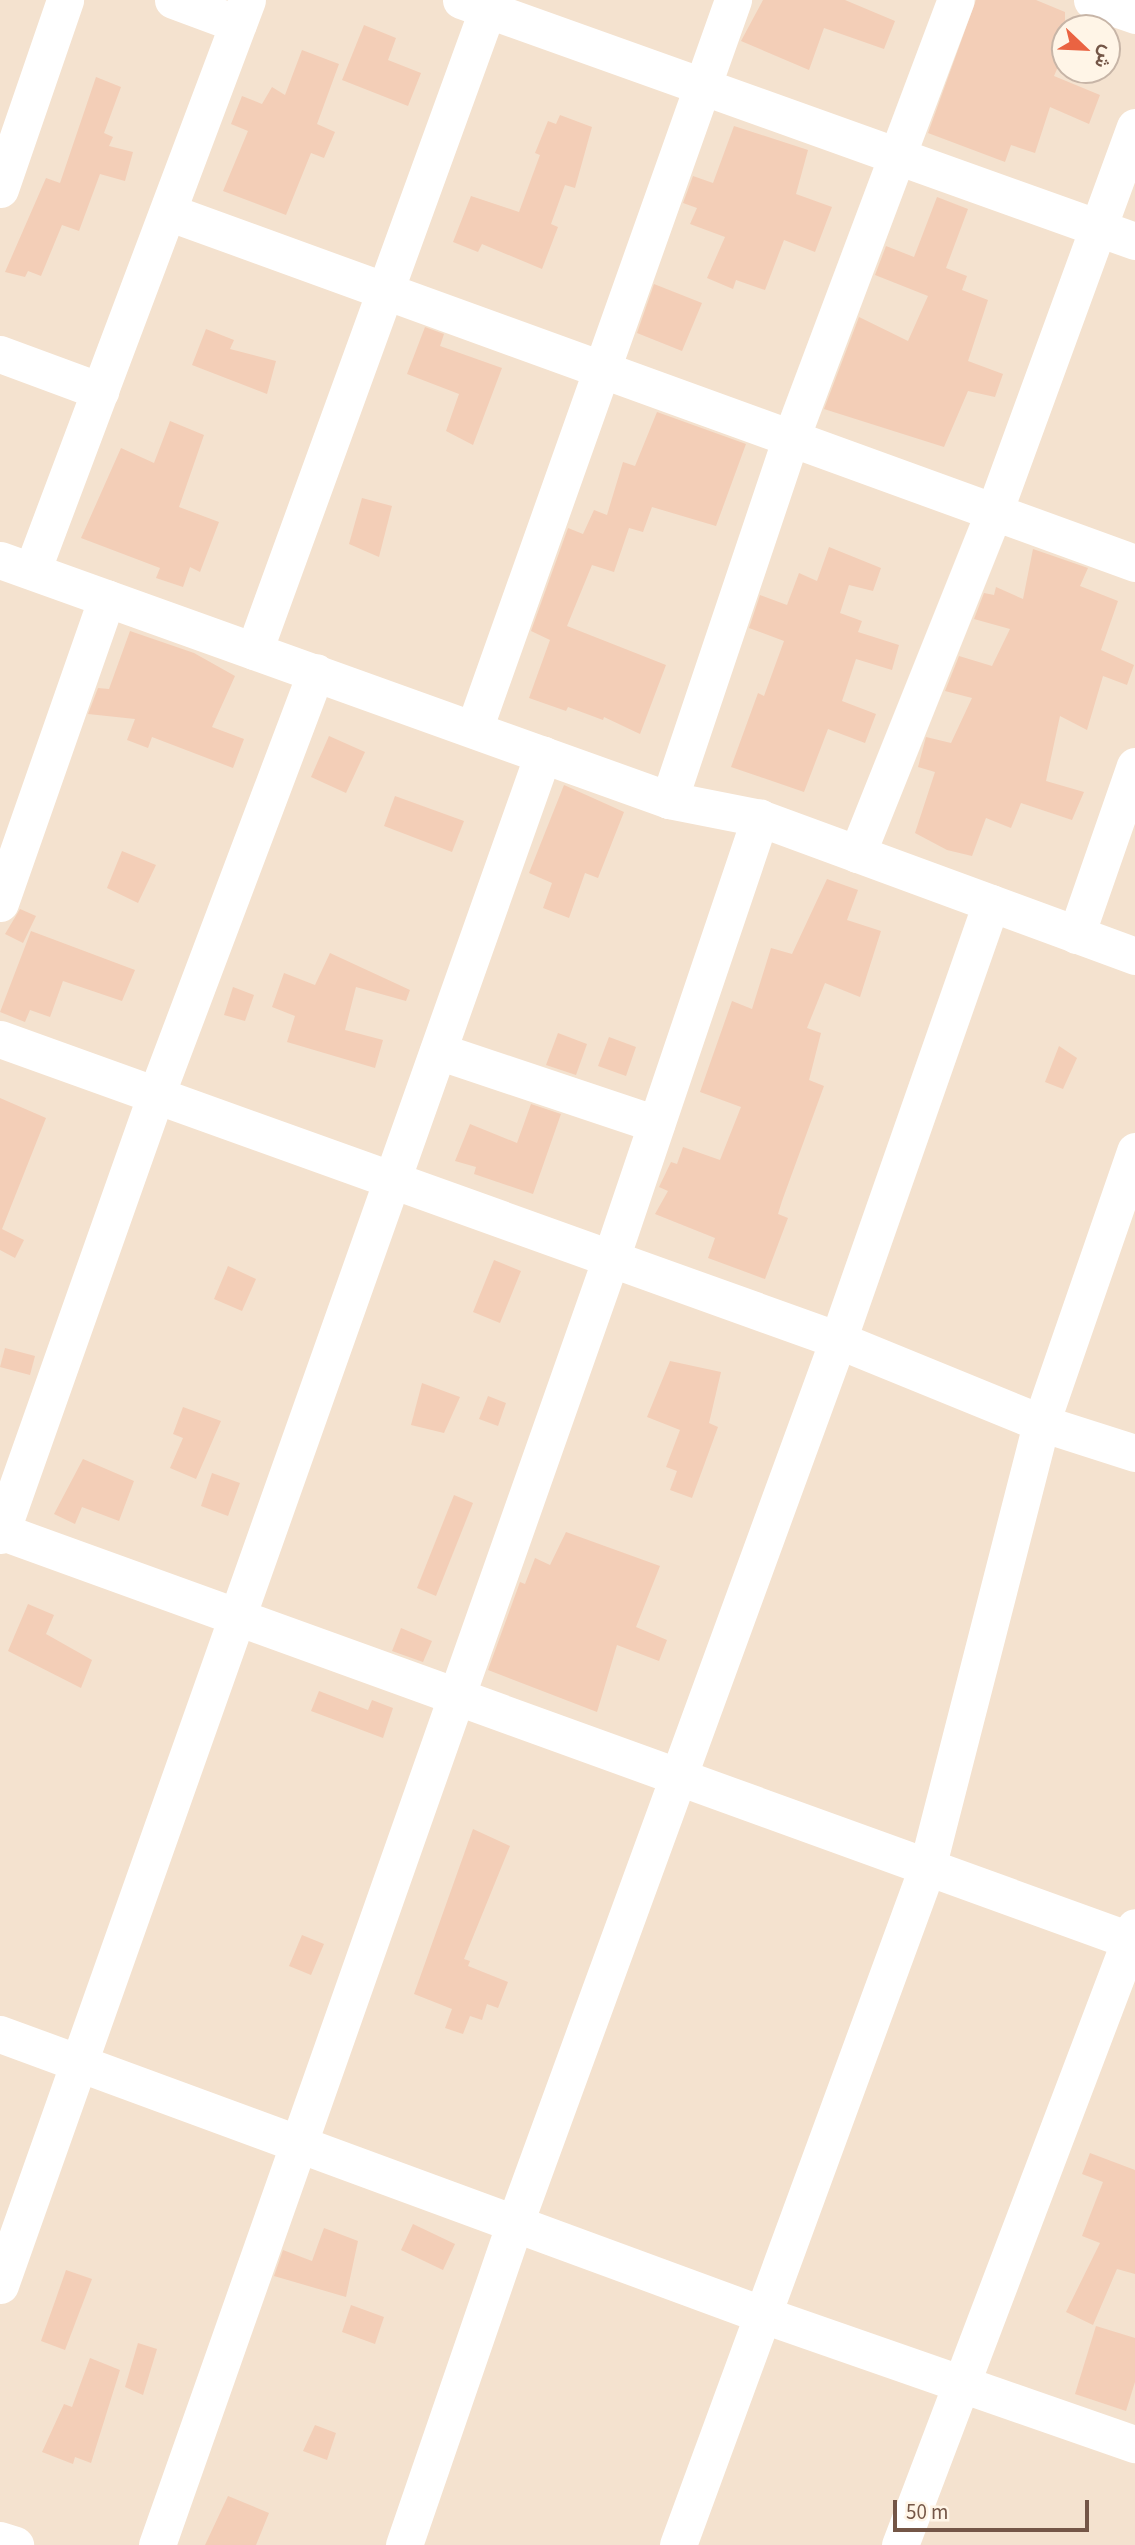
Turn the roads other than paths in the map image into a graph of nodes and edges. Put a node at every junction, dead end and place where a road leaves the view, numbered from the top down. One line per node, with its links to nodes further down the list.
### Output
1 (65, 0): 10 (street)
2 (173, 0): 7 (street)
3 (733, 0): 9 (street)
4 (956, 0): 12 (street)
5 (1092, 0): 8 (street)
6 (480, 3): 9 (street); 17 (street)
7 (243, 12): 14 (street)
8 (1135, 15)
9 (702, 86): 12 (street); 19 (street)
10 (14, 103): 13 (street)
11 (1135, 127): 15 (street)
12 (898, 156): 15 (street); 21 (street)
13 (0, 189)
14 (168, 212): 17 (street); 20 (street)
15 (1098, 228): 16 (street); 22 (street)
16 (1135, 241)
17 (386, 291): 19 (street); 26 (street)
18 (0, 354): 20 (street)
19 (601, 369): 21 (street); 28 (street)
20 (100, 391): 24 (street)
21 (791, 438): 22 (street); 31 (street)
22 (994, 512): 23 (street); 33 (street)
23 (1135, 563)
24 (16, 566): 25 (street)
25 (107, 598): 26 (street); 34 (street)
26 (254, 651): 27 (street)
27 (316, 672): 28 (street); 40 (street)
28 (474, 729): 29 (street)
29 (543, 754): 31 (street); 39 (street)
30 (1135, 766): 36 (street)
31 (669, 800): 32 (street)
32 (760, 818): 33 (street); 41 (street)
33 (857, 853): 35 (street)
34 (0, 903)
35 (992, 903): 36 (street); 45 (street)
36 (1076, 935): 37 (street)
37 (1135, 956)
38 (0, 1039): 40 (street)
39 (438, 1051): 41 (street); 43 (street)
40 (156, 1095): 43 (street); 48 (street)
41 (656, 1124): 44 (street)
42 (1135, 1151): 46 (street)
43 (392, 1180): 44 (street); 49 (street)
44 (611, 1258): 45 (street); 50 (street)
45 (838, 1340): 46 (street); 51 (street)
46 (1041, 1423): 47 (street); 52 (street)
47 (1135, 1453)
48 (0, 1533): 49 (street)
49 (237, 1617): 50 (street); 55 (street)
50 (455, 1693): 51 (street); 56 (street)
51 (679, 1779): 52 (street); 57 (street)
52 (927, 1868): 53 (street); 59 (street)
53 (1133, 1936): 60 (street)
54 (0, 2034): 55 (street)
55 (82, 2064): 56 (street); 58 (street)
56 (298, 2141): 57 (street); 64 (street)
57 (516, 2220): 59 (street); 65 (street)
58 (0, 2285)
59 (761, 2314): 60 (street); 66 (street)
60 (963, 2381): 61 (street); 67 (street)
61 (1135, 2444)
62 (0, 2540): 63 (street)
63 (15, 2545)
64 (158, 2545)
65 (404, 2545)
66 (678, 2545)
67 (900, 2545)

